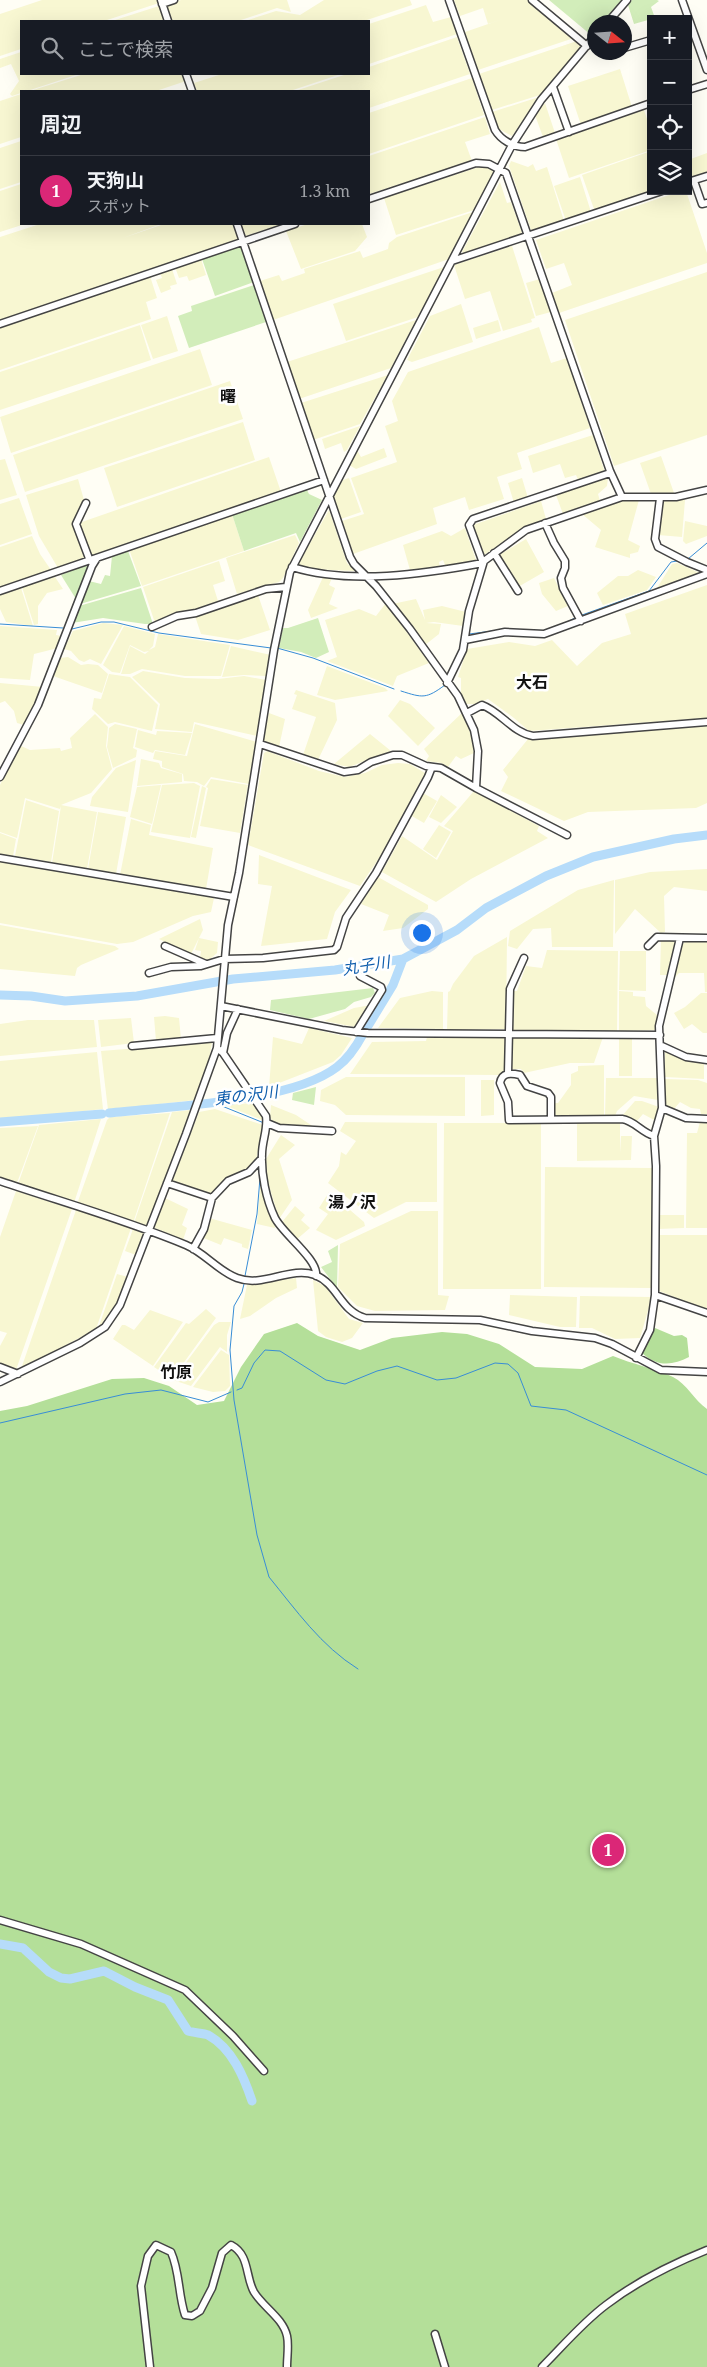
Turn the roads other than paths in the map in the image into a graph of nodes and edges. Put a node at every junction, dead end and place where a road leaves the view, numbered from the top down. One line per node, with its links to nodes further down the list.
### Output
1 (174, 0): 6 (street)
2 (449, 0): 22 (street)
3 (532, 0): 12 (street)
4 (627, 0): 7 (street)
5 (682, 0): 8 (street)
6 (162, 2): 9 (street)
7 (614, 15)
8 (686, 15)
9 (168, 20)
10 (692, 32): 14 (street)
11 (647, 41): 13 (street)
12 (587, 46): 17 (street)
13 (632, 46)
14 (707, 70)
15 (186, 75): 19 (street)
16 (707, 84): 18 (street)
17 (553, 86): 21 (street); 22 (street)
18 (692, 89)
19 (192, 90)
20 (648, 105): 21 (street)
21 (569, 132): 22 (street)
22 (512, 145): 23 (street)
23 (499, 169): 28 (street); 32 (street); 34 (street)
24 (707, 176): 25 (street)
25 (692, 182)
26 (692, 184): 29 (street)
27 (650, 195): 32 (street)
28 (370, 200)
29 (702, 205)
30 (237, 225): 33 (street)
31 (292, 225): 33 (street)
32 (528, 237): 34 (street); 36 (street)
33 (243, 241): 35 (street); 37 (street)
34 (452, 261): 39 (street)
35 (0, 324)
36 (610, 473): 40 (street); 47 (street)
37 (324, 480): 39 (street); 45 (street)
38 (707, 490): 41 (street)
39 (328, 496): 48 (street); 51 (street)
40 (622, 497): 41 (street); 43 (street)
41 (660, 498): 49 (street)
42 (86, 503): 46 (street)
43 (545, 523): 44 (street); 55 (street)
44 (494, 553): 47 (street); 54 (street)
45 (97, 558): 46 (street); 63 (street)
46 (90, 561): 53 (street)
47 (483, 563): 51 (street); 57 (street)
48 (292, 568): 51 (street); 52 (street)
49 (707, 570)
50 (707, 574): 55 (street)
51 (365, 575): 58 (street)
52 (286, 587): 56 (street); 61 (street)
53 (0, 591)
54 (518, 591)
55 (581, 621): 57 (street)
56 (152, 627)
57 (465, 640): 58 (street)
58 (447, 683): 59 (street)
59 (467, 712): 60 (street); 64 (street)
60 (707, 722)
61 (260, 744): 62 (street); 67 (street)
62 (432, 767): 64 (street); 73 (street)
63 (0, 777)
64 (476, 788): 65 (street)
65 (566, 836)
66 (0, 858): 67 (street)
67 (234, 897): 73 (street)
68 (680, 938): 69 (street); 71 (street); 81 (street)
69 (707, 938)
70 (165, 946): 74 (street)
71 (648, 946)
72 (524, 958): 80 (street)
73 (224, 959): 74 (street); 77 (street)
74 (206, 964): 75 (street)
75 (148, 973)
76 (360, 976): 79 (street)
77 (221, 1004): 78 (street); 82 (street)
78 (238, 1009): 79 (street); 86 (street)
79 (356, 1032): 80 (street)
80 (509, 1034): 81 (street); 88 (street)
81 (660, 1035): 84 (street)
82 (217, 1038): 83 (street); 85 (street)
83 (132, 1046)
84 (662, 1046): 87 (street); 89 (street)
85 (216, 1048): 86 (street); 97 (street)
86 (223, 1053): 92 (street)
87 (707, 1060)
88 (508, 1073): 90 (street); 90 (street)
89 (662, 1108): 91 (street); 94 (street)
90 (551, 1119): 94 (street)
91 (707, 1119)
92 (267, 1123): 93 (street); 95 (street)
93 (332, 1131)
94 (654, 1136): 102 (street)
95 (262, 1158): 98 (street); 101 (street)
96 (0, 1181): 99 (street)
97 (167, 1183): 98 (street); 99 (street)
98 (212, 1198): 100 (street)
99 (149, 1231): 100 (street); 107 (street)
100 (193, 1249): 101 (street)
101 (316, 1276): 104 (street)
102 (655, 1295): 103 (street); 104 (street)
103 (707, 1313)
104 (636, 1358): 106 (street)
105 (0, 1368): 107 (street)
106 (706, 1371)
107 (18, 1374): 108 (street)
108 (0, 1382)
109 (0, 1920): 110 (street)
110 (264, 2071)
111 (707, 2250): 116 (street)
112 (435, 2334): 115 (street)
113 (150, 2367): 114 (street)
114 (286, 2367)
115 (445, 2367)
116 (542, 2367)

